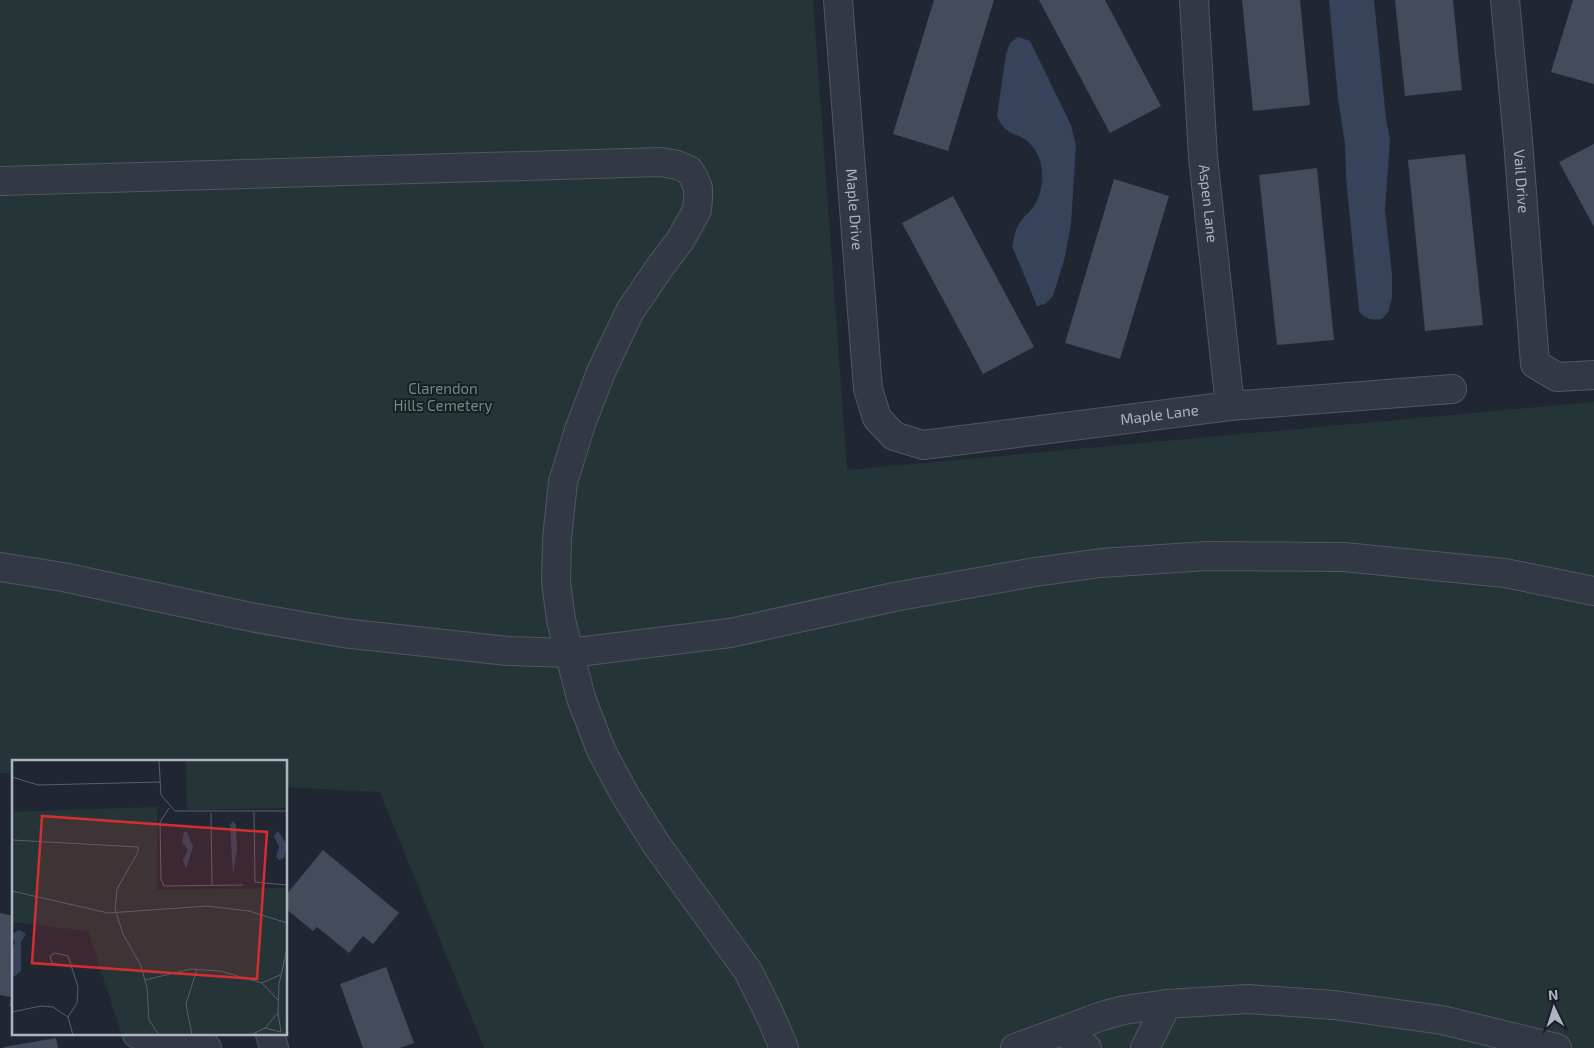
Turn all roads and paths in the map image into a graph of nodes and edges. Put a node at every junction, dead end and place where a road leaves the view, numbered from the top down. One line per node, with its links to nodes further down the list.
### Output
1 (838, 0): 8 (street, Maple Drive)
2 (1194, 0): 7 (street, Aspen Lane)
3 (1505, 0): 5 (street, Vail Drive)
4 (0, 181): 11 (street)
5 (1594, 375)
6 (1452, 390): 7 (street, Maple Lane)
7 (1230, 406): 8 (street, Maple Lane)
8 (877, 418)
9 (0, 567): 11 (street)
10 (1594, 591): 11 (street)
11 (570, 653): 16 (street)
12 (1166, 1004): 13 (street); 19 (street); 20 (street)
13 (1062, 1031): 17 (street); 18 (street)
14 (142, 1036): 15 (street)
15 (207, 1048)
16 (784, 1048)
17 (1015, 1048)
18 (1087, 1048)
19 (1145, 1048)
20 (1557, 1048)

